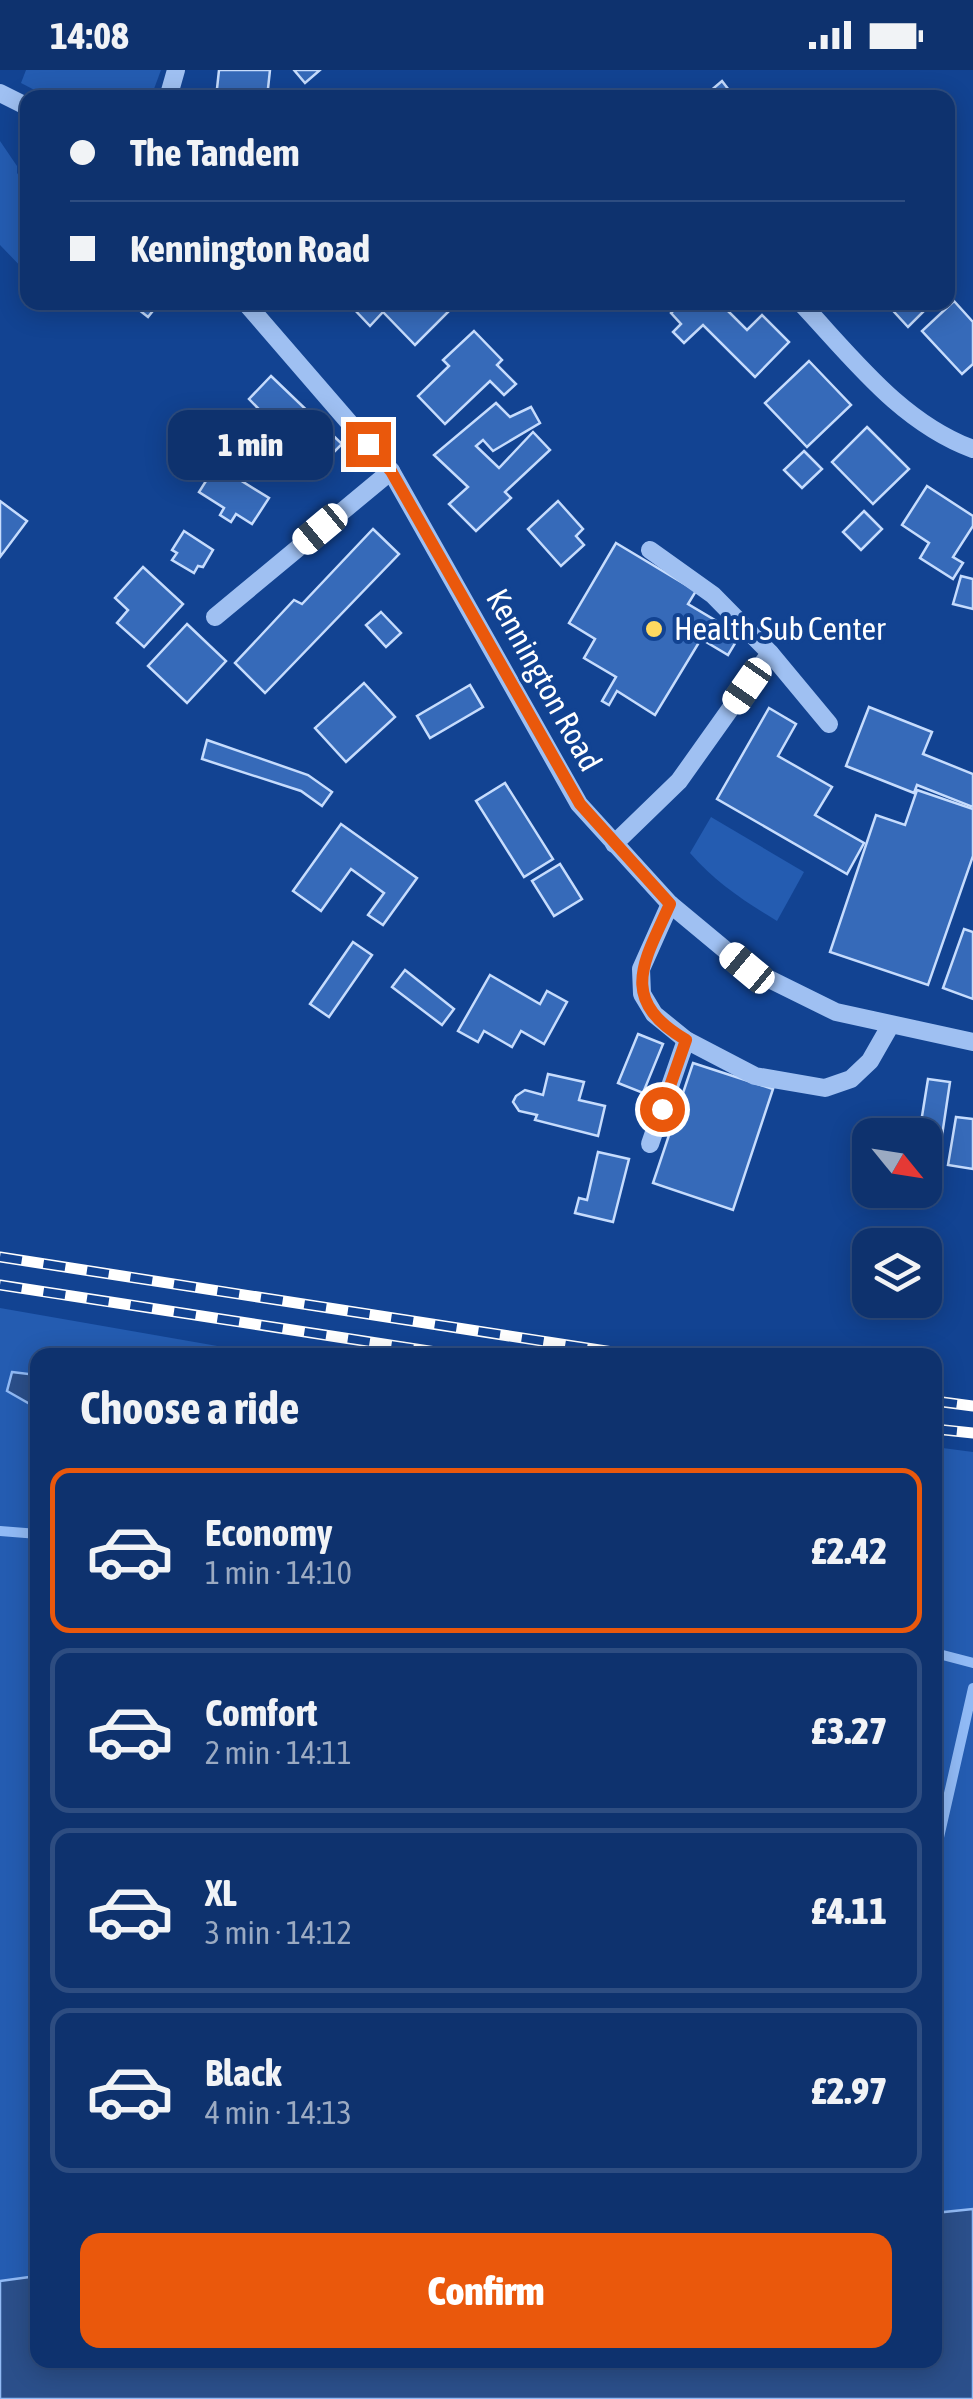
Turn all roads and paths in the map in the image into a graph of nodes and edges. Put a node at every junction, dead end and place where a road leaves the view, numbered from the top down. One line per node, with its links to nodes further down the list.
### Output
1 (251, 310): 4 (street, Kennington Road)
2 (808, 310): 3 (street)
3 (973, 448)
4 (391, 471): 6 (street); 9 (street, Kennington Road)
5 (650, 550): 7 (street)
6 (214, 617)
7 (770, 654): 8 (street); 9 (street)
8 (829, 724)
9 (614, 844): 10 (street, Kennington Road)
10 (670, 904): 11 (street, Kennington Road); 12 (street)
11 (890, 1026): 12 (street); 13 (street, Kennington Road)
12 (686, 1040): 14 (street)
13 (973, 1042)
14 (650, 1144)

